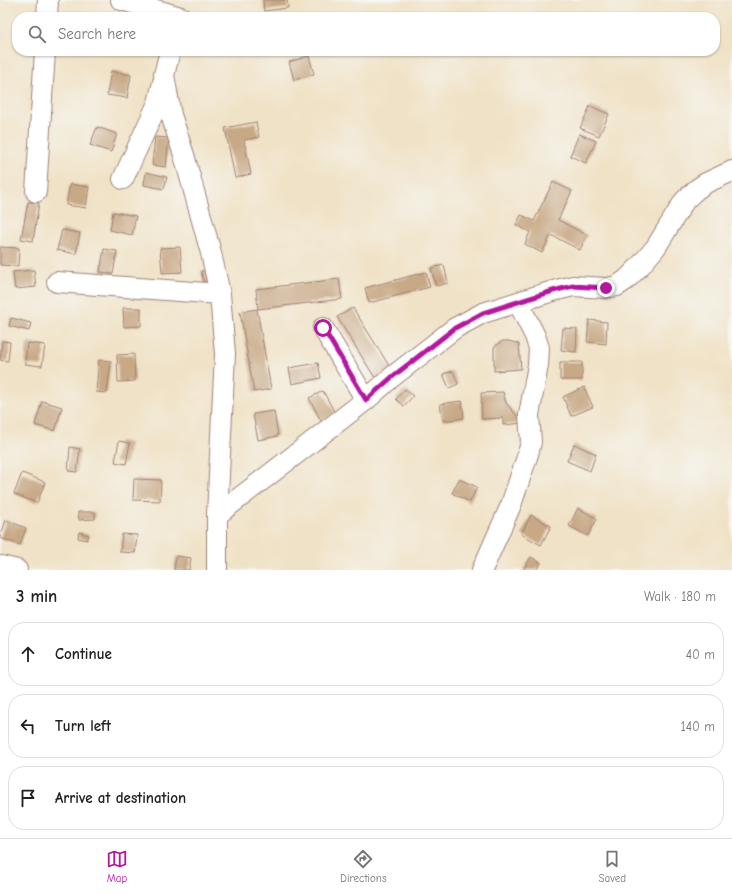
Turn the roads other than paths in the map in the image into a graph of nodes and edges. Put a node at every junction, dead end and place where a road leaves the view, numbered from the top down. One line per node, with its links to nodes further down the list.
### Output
1 (48, 0): 4 (street)
2 (121, 0): 5 (street)
3 (187, 0): 6 (street)
4 (47, 12)
5 (163, 12)
6 (183, 12)
7 (45, 56): 12 (street)
8 (169, 56): 9 (street)
9 (164, 75): 11 (street); 14 (street)
10 (732, 171): 15 (street)
11 (123, 179)
12 (36, 192)
13 (57, 282): 14 (street)
14 (220, 294): 18 (street)
15 (518, 302): 17 (street); 20 (street)
16 (323, 328): 17 (street)
17 (366, 400): 18 (street)
18 (217, 515): 19 (street)
19 (217, 570)
20 (482, 570)

